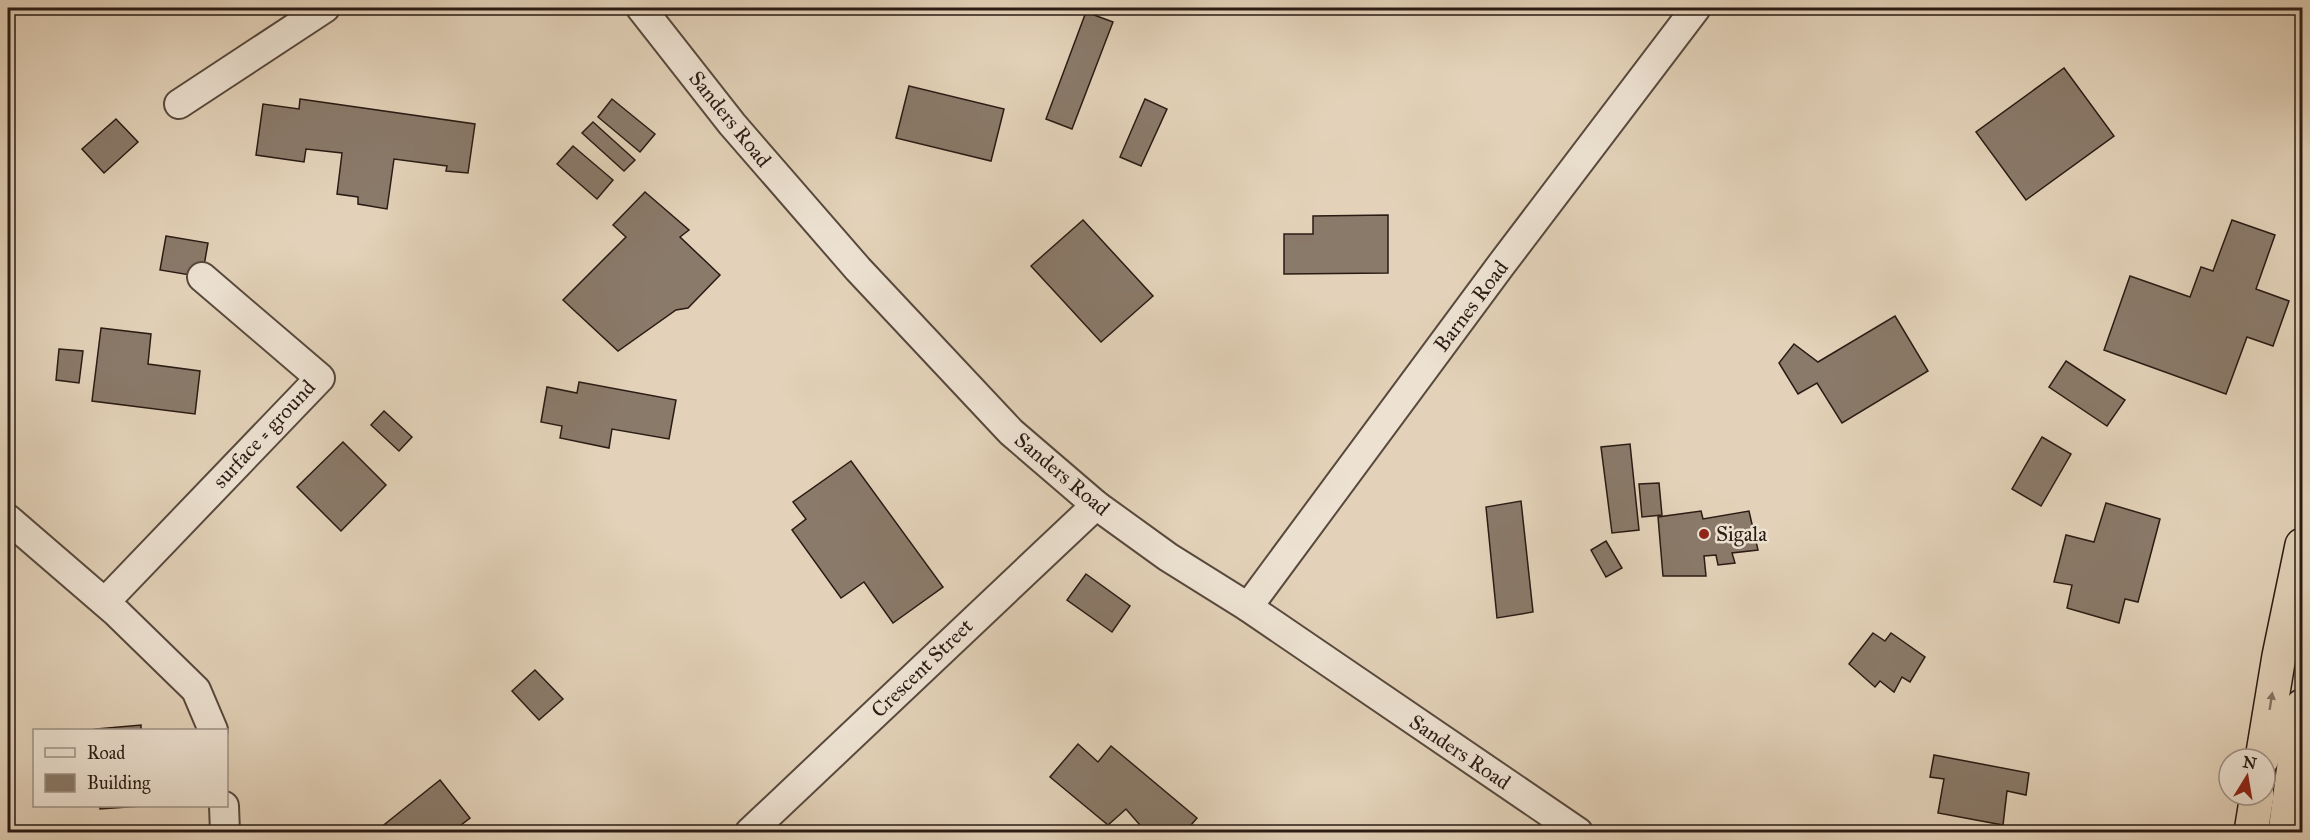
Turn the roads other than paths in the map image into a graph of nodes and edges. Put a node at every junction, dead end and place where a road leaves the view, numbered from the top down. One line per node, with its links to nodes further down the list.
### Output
1 (325, 8): 4 (street)
2 (641, 8): 6 (street, Sanders Road)
3 (1696, 8): 10 (street, Barnes Road)
4 (179, 104)
5 (202, 277): 9 (street, surface = ground)
6 (1096, 505): 10 (street, Sanders Road); 17 (street, Crescent Street)
7 (8, 519): 9 (street)
8 (2302, 545): 13 (highway, one-way to 8)
9 (105, 602): 12 (street)
10 (1248, 607): 18 (street, Sanders Road)
11 (2302, 706): 20 (highway)
12 (213, 729)
13 (2264, 747)
14 (224, 807): 16 (street)
15 (2255, 807): 19 (highway)
16 (225, 832)
17 (750, 832)
18 (1578, 832)
19 (2251, 832)
20 (2285, 832)

